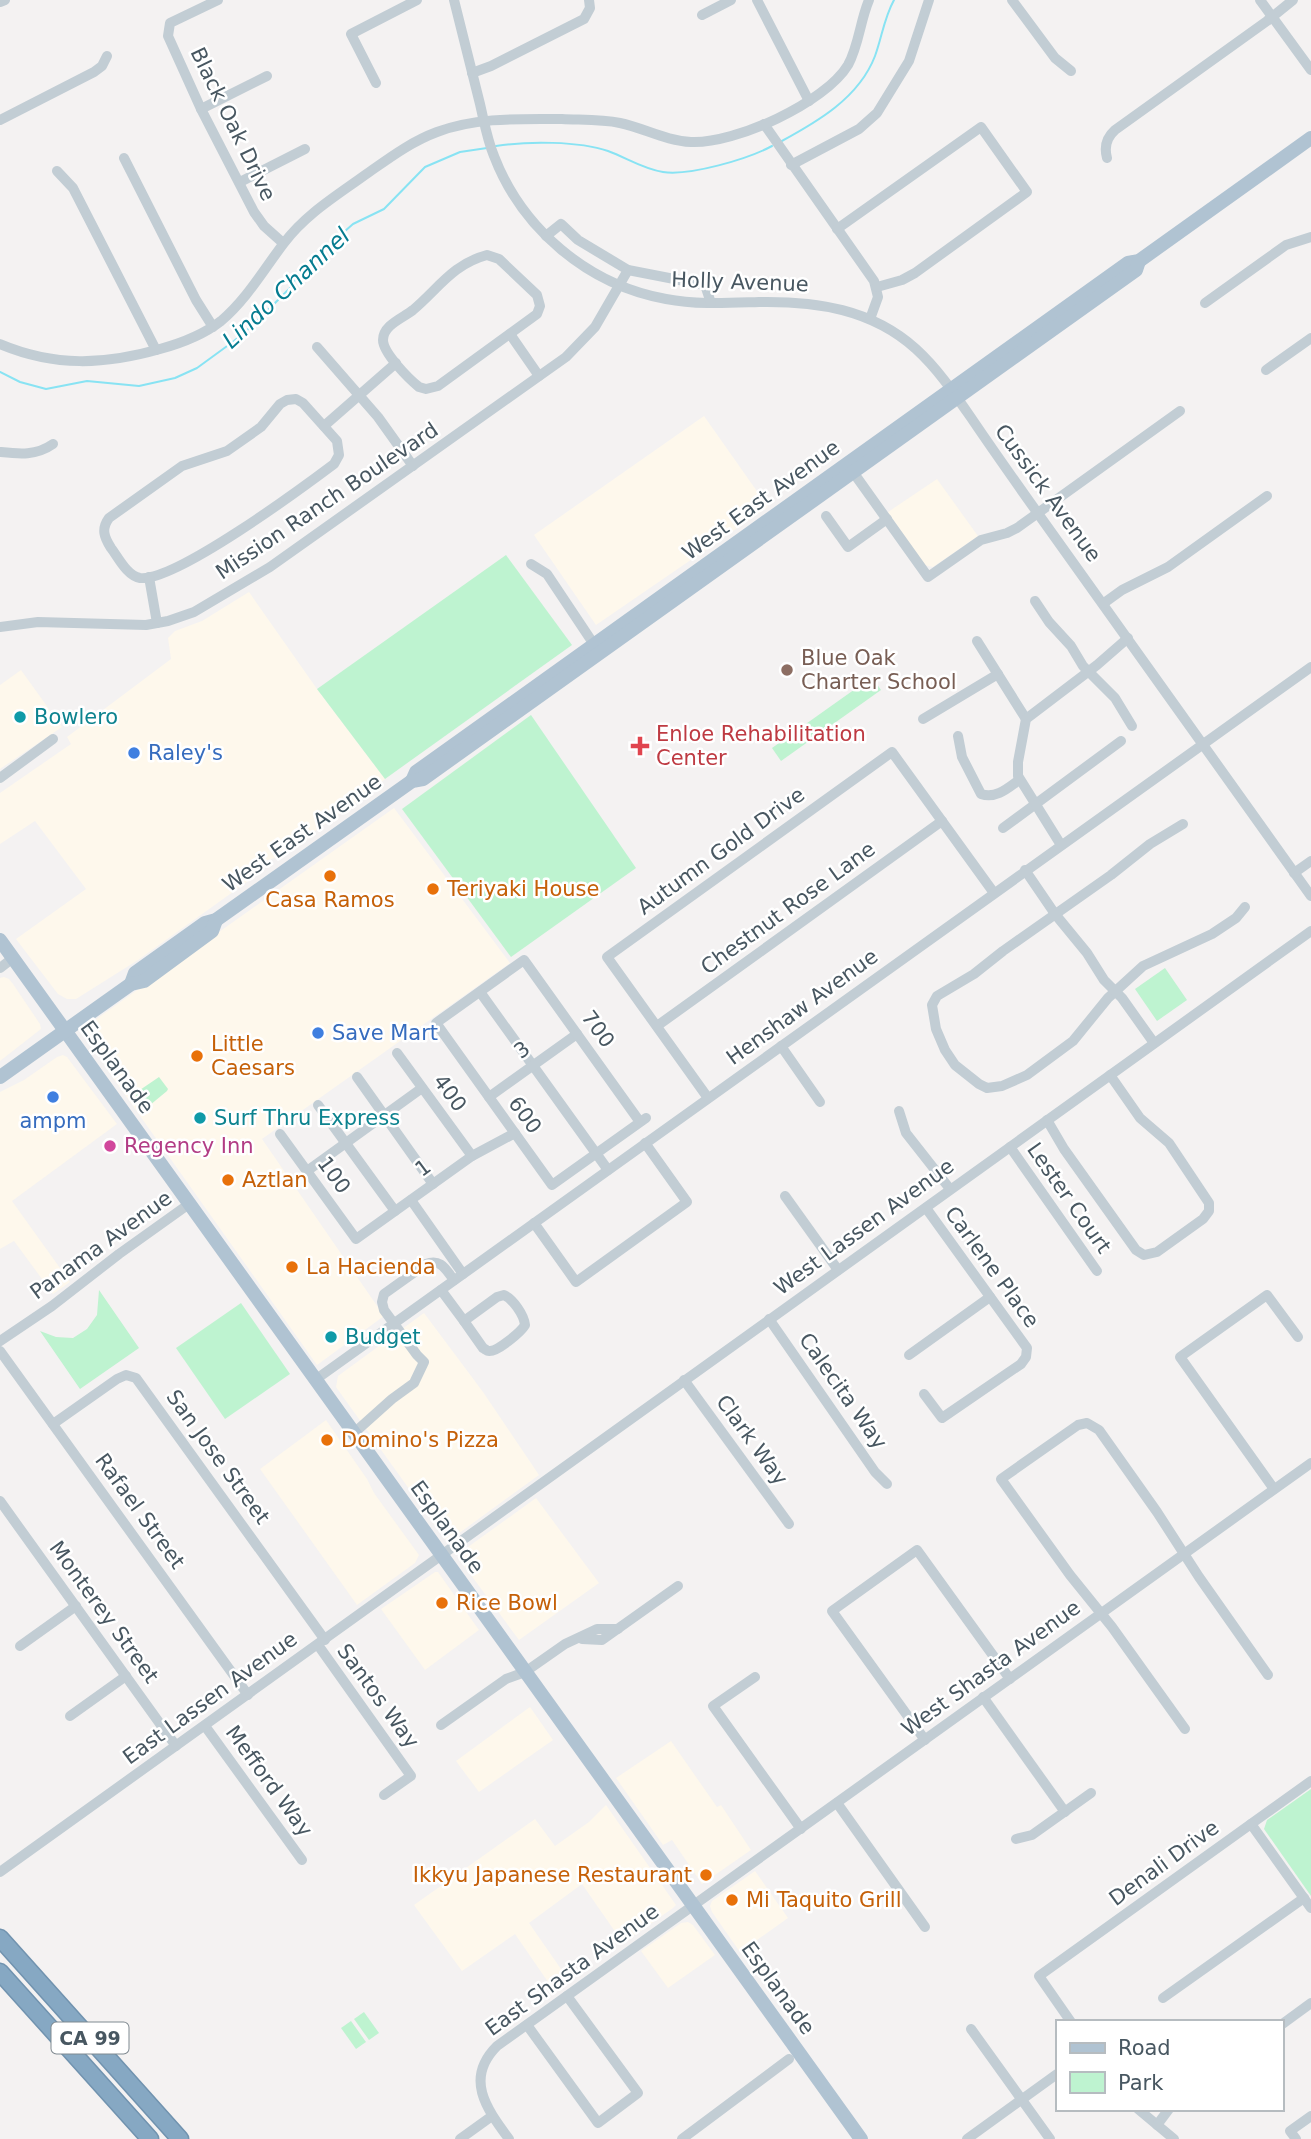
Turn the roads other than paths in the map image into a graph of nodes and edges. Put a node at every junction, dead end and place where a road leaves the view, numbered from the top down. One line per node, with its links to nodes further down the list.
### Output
1 (218, 0): 21 (street, Black Oak Drive)
2 (417, 0): 19 (street)
3 (454, 0): 17 (street, Holly Avenue)
4 (589, 0): 17 (street)
5 (731, 0): 12 (street)
6 (757, 0): 20 (street)
7 (869, 0): 20 (street)
8 (929, 0): 29 (street)
9 (1012, 0): 16 (street)
10 (1260, 0): 13 (street)
11 (1293, 0): 13 (street)
12 (702, 15)
13 (1272, 16): 15 (street); 28 (street)
14 (107, 56): 22 (street)
15 (1311, 70)
16 (1072, 71)
17 (472, 73): 23 (street, Holly Avenue)
18 (267, 76): 21 (street)
19 (376, 83)
20 (809, 101): 24 (street)
21 (201, 109): 31 (street, Black Oak Drive)
22 (0, 120)
23 (484, 121): 24 (street); 33 (street, Holly Avenue); 35 (street)
24 (766, 128): 29 (street)
25 (1311, 138): 51 (main road, West East Avenue)
26 (305, 149): 31 (street)
27 (124, 158): 42 (street)
28 (1107, 158)
29 (788, 160): 32 (street)
30 (57, 172): 47 (street)
31 (240, 183): 35 (street, Black Oak Drive)
32 (837, 229): 38 (street); 38 (street)
33 (546, 236): 36 (street); 37 (street, Holly Avenue)
34 (1311, 236): 40 (street)
35 (284, 243): 42 (street)
36 (628, 271): 37 (street, Mission Ranch Boulevard); 39 (street)
37 (620, 286): 39 (street, Holly Avenue); 50 (street, Mission Ranch Boulevard)
38 (877, 287): 41 (street)
39 (711, 303): 41 (street, Holly Avenue)
40 (1205, 303)
41 (870, 319): 51 (street, Cussick Avenue)
42 (213, 327): 47 (street)
43 (510, 334): 48 (street); 48 (street); 50 (street)
44 (1311, 338): 49 (street)
45 (0, 344): 47 (street)
46 (317, 347): 52 (street)
47 (156, 350)
48 (396, 363): 52 (street)
49 (1266, 370)
50 (539, 376): 57 (street, Mission Ranch Boulevard)
51 (954, 394): 58 (main road, West East Avenue); 60 (street, Cussick Avenue); 71 (main road, West East Avenue)
52 (358, 395): 54 (street); 57 (street)
53 (1180, 411): 60 (street)
54 (324, 426): 64 (street); 64 (street)
55 (53, 444): 56 (street)
56 (0, 452)
57 (413, 466): 67 (street, Mission Ranch Boulevard)
58 (853, 472): 62 (street); 71 (main road, West East Avenue)
59 (1267, 496): 66 (street)
60 (1037, 513): 62 (street); 66 (street, Cussick Avenue)
61 (826, 516): 62 (street)
62 (887, 519)
63 (531, 564): 71 (street)
64 (149, 577): 67 (street)
65 (1035, 600): 73 (street)
66 (1104, 603): 69 (street, Cussick Avenue)
67 (157, 623): 68 (street, Mission Ranch Boulevard)
68 (0, 627)
69 (1128, 638): 73 (street); 81 (street, Cussick Avenue)
70 (977, 642): 74 (street)
71 (597, 648): 103 (main road, West East Avenue)
72 (1311, 667): 81 (street, Henshaw Avenue)
73 (1089, 671): 76 (street); 77 (street)
74 (998, 674): 75 (street); 76 (street)
75 (923, 719)
76 (1026, 719): 83 (street)
77 (1132, 726)
78 (958, 736): 83 (street)
79 (53, 738): 82 (street)
80 (1121, 741): 84 (street)
81 (1202, 744): 88 (street, Henshaw Avenue); 91 (street, Cussick Avenue)
82 (0, 778)
83 (1019, 780): 84 (street)
84 (1035, 804): 87 (street); 88 (street)
85 (942, 821): 92 (street, Autumn Gold Drive); 102 (street, Chestnut Rose Lane); 102 (street, Autumn Gold Drive)
86 (1183, 824): 95 (street)
87 (1003, 828)
88 (1061, 845): 90 (street, Henshaw Avenue)
89 (1311, 861): 91 (street)
90 (1025, 870): 92 (street, Henshaw Avenue); 95 (street)
91 (1294, 873): 93 (street, Cussick Avenue)
92 (994, 893): 106 (street, Henshaw Avenue)
93 (1311, 896)
94 (1245, 907): 100 (street)
95 (1055, 914): 100 (street); 100 (street)
96 (1311, 931): 105 (street, West Lassen Avenue)
97 (0, 940): 98 (main road, Esplanade)
98 (13, 958): 99 (street); 103 (main road, Esplanade)
99 (0, 968)
100 (1115, 991): 105 (street)
101 (480, 992): 104 (street, 700); 108 (street, 600); 113 (street, 600)
102 (657, 1026): 114 (street, Autumn Gold Drive)
103 (65, 1031): 110 (main road, West East Avenue); 134 (main road, Esplanade)
104 (577, 1034): 108 (street, 3); 119 (street, 700)
105 (1154, 1043): 109 (street, West Lassen Avenue)
106 (781, 1045): 114 (street, Henshaw Avenue); 115 (street)
107 (397, 1053): 112 (street, 400)
108 (533, 1065): 113 (street, 3); 126 (street, 600)
109 (1110, 1075): 120 (street, West Lassen Avenue); 120 (street)
110 (0, 1077)
111 (357, 1077): 118 (street)
112 (422, 1088): 118 (street); 127 (street, 400)
113 (489, 1097): 121 (street, 600)
114 (708, 1098): 123 (street, Henshaw Avenue)
115 (820, 1102)
116 (318, 1105): 124 (street)
117 (899, 1111): 131 (street)
118 (384, 1116): 124 (street); 130 (street)
119 (643, 1120): 126 (street, 600)
120 (1047, 1120): 125 (street, West Lassen Avenue)
121 (515, 1133): 126 (street, 600); 127 (street, 1)
122 (280, 1134): 129 (street, 100)
123 (645, 1143): 128 (street, Henshaw Avenue); 137 (street)
124 (345, 1144): 129 (street); 136 (street)
125 (1010, 1147): 131 (street, West Lassen Avenue); 140 (street, Lester Court)
126 (596, 1154): 128 (street, 600)
127 (472, 1156): 130 (street, 1)
128 (608, 1170): 137 (street, Henshaw Avenue)
129 (307, 1171): 138 (street, 100)
130 (433, 1184): 133 (street, 1)
131 (950, 1189): 135 (street, West Lassen Avenue)
132 (785, 1196): 139 (street)
133 (411, 1200): 136 (street, 1); 141 (street)
134 (189, 1205): 148 (street, Panama Avenue); 151 (main road, Esplanade)
135 (926, 1208): 139 (street, West Lassen Avenue); 143 (street, Carlene Place)
136 (395, 1211): 138 (street, 1)
137 (534, 1223): 141 (street, Henshaw Avenue)
138 (356, 1240)
139 (838, 1270): 144 (street, West Lassen Avenue)
140 (1097, 1271)
141 (459, 1277): 142 (street, Henshaw Avenue); 146 (street)
142 (441, 1290): 145 (street); 146 (street, Henshaw Avenue)
143 (990, 1297): 150 (street); 153 (street, Carlene Place)
144 (769, 1319): 152 (street, West Lassen Avenue); 159 (street, Calecita Way)
145 (464, 1321): 145 (street)
146 (394, 1323): 151 (street, Henshaw Avenue); 157 (street)
147 (1298, 1337): 160 (street)
148 (0, 1341)
149 (0, 1351): 156 (street, Rafael Street)
150 (909, 1355)
151 (315, 1380): 157 (main road, Esplanade)
152 (684, 1380): 162 (street, Clark Way); 164 (street, West Lassen Avenue)
153 (924, 1394)
154 (1086, 1410): 155 (street)
155 (1086, 1423): 163 (street); 167 (street)
156 (53, 1424): 168 (street, San Jose Street); 175 (street, Rafael Street)
157 (354, 1433): 164 (main road, Esplanade)
158 (1311, 1463): 160 (street, West Shasta Avenue)
159 (887, 1484)
160 (1274, 1489): 163 (street, West Shasta Avenue)
161 (0, 1501): 166 (street, Monterey Street)
162 (789, 1524)
163 (1184, 1553): 167 (street, West Shasta Avenue); 171 (street)
164 (442, 1556): 168 (street, East Lassen Avenue); 170 (main road, Esplanade)
165 (678, 1586): 170 (street)
166 (76, 1606): 169 (street); 172 (street, Monterey Street)
167 (1101, 1613): 174 (street, West Shasta Avenue); 180 (street)
168 (321, 1643): 175 (street, East Lassen Avenue); 185 (street, Santos Way)
169 (20, 1646)
170 (525, 1672): 178 (street); 194 (main road, Esplanade)
171 (1268, 1675)
172 (126, 1676): 177 (street); 182 (street, Monterey Street)
173 (755, 1677): 189 (street)
174 (1010, 1679): 176 (street, West Shasta Avenue); 181 (street)
175 (248, 1695): 179 (street, East Lassen Avenue)
176 (983, 1697): 181 (street, West Shasta Avenue); 187 (street)
177 (70, 1716)
178 (441, 1725)
179 (205, 1726): 182 (street, East Lassen Avenue); 191 (street, Mefford Way)
180 (1185, 1729)
181 (925, 1740): 186 (street, West Shasta Avenue)
182 (176, 1746): 192 (street, East Lassen Avenue)
183 (1311, 1781): 188 (street, Denali Drive)
184 (1091, 1793): 187 (street)
185 (384, 1796)
186 (837, 1803): 189 (street, West Shasta Avenue); 196 (street)
187 (1065, 1812): 190 (street)
188 (1251, 1824): 193 (street); 202 (street, Denali Drive)
189 (801, 1829): 194 (street, West Shasta Avenue)
190 (1016, 1839)
191 (302, 1860)
192 (0, 1872)
193 (1304, 1898): 195 (street); 200 (street)
194 (694, 1906): 199 (street, East Shasta Avenue); 220 (main road, Esplanade)
195 (1311, 1908)
196 (925, 1927)
197 (0, 1938): 216 (highway, CA 99)
198 (0, 1972): 215 (highway, CA 99)
199 (567, 1996): 204 (street, East Shasta Avenue); 204 (street)
200 (1163, 1998)
201 (1311, 2003): 203 (street)
202 (1070, 2020)
203 (1283, 2024)
204 (527, 2025): 211 (street, East Shasta Avenue)
205 (971, 2029): 208 (street)
206 (789, 2059): 219 (street)
207 (1056, 2075): 208 (street)
208 (1022, 2100): 221 (street); 222 (street)
209 (1140, 2111): 213 (street)
210 (1168, 2111): 213 (street)
211 (492, 2116): 217 (street); 218 (street)
212 (1311, 2116): 214 (street)
213 (1157, 2125): 223 (street)
214 (1293, 2135)
215 (150, 2139)
216 (180, 2139)
217 (460, 2139)
218 (509, 2139)
219 (682, 2139)
220 (861, 2139)
221 (967, 2139)
222 (1050, 2139)
223 (1174, 2139)

